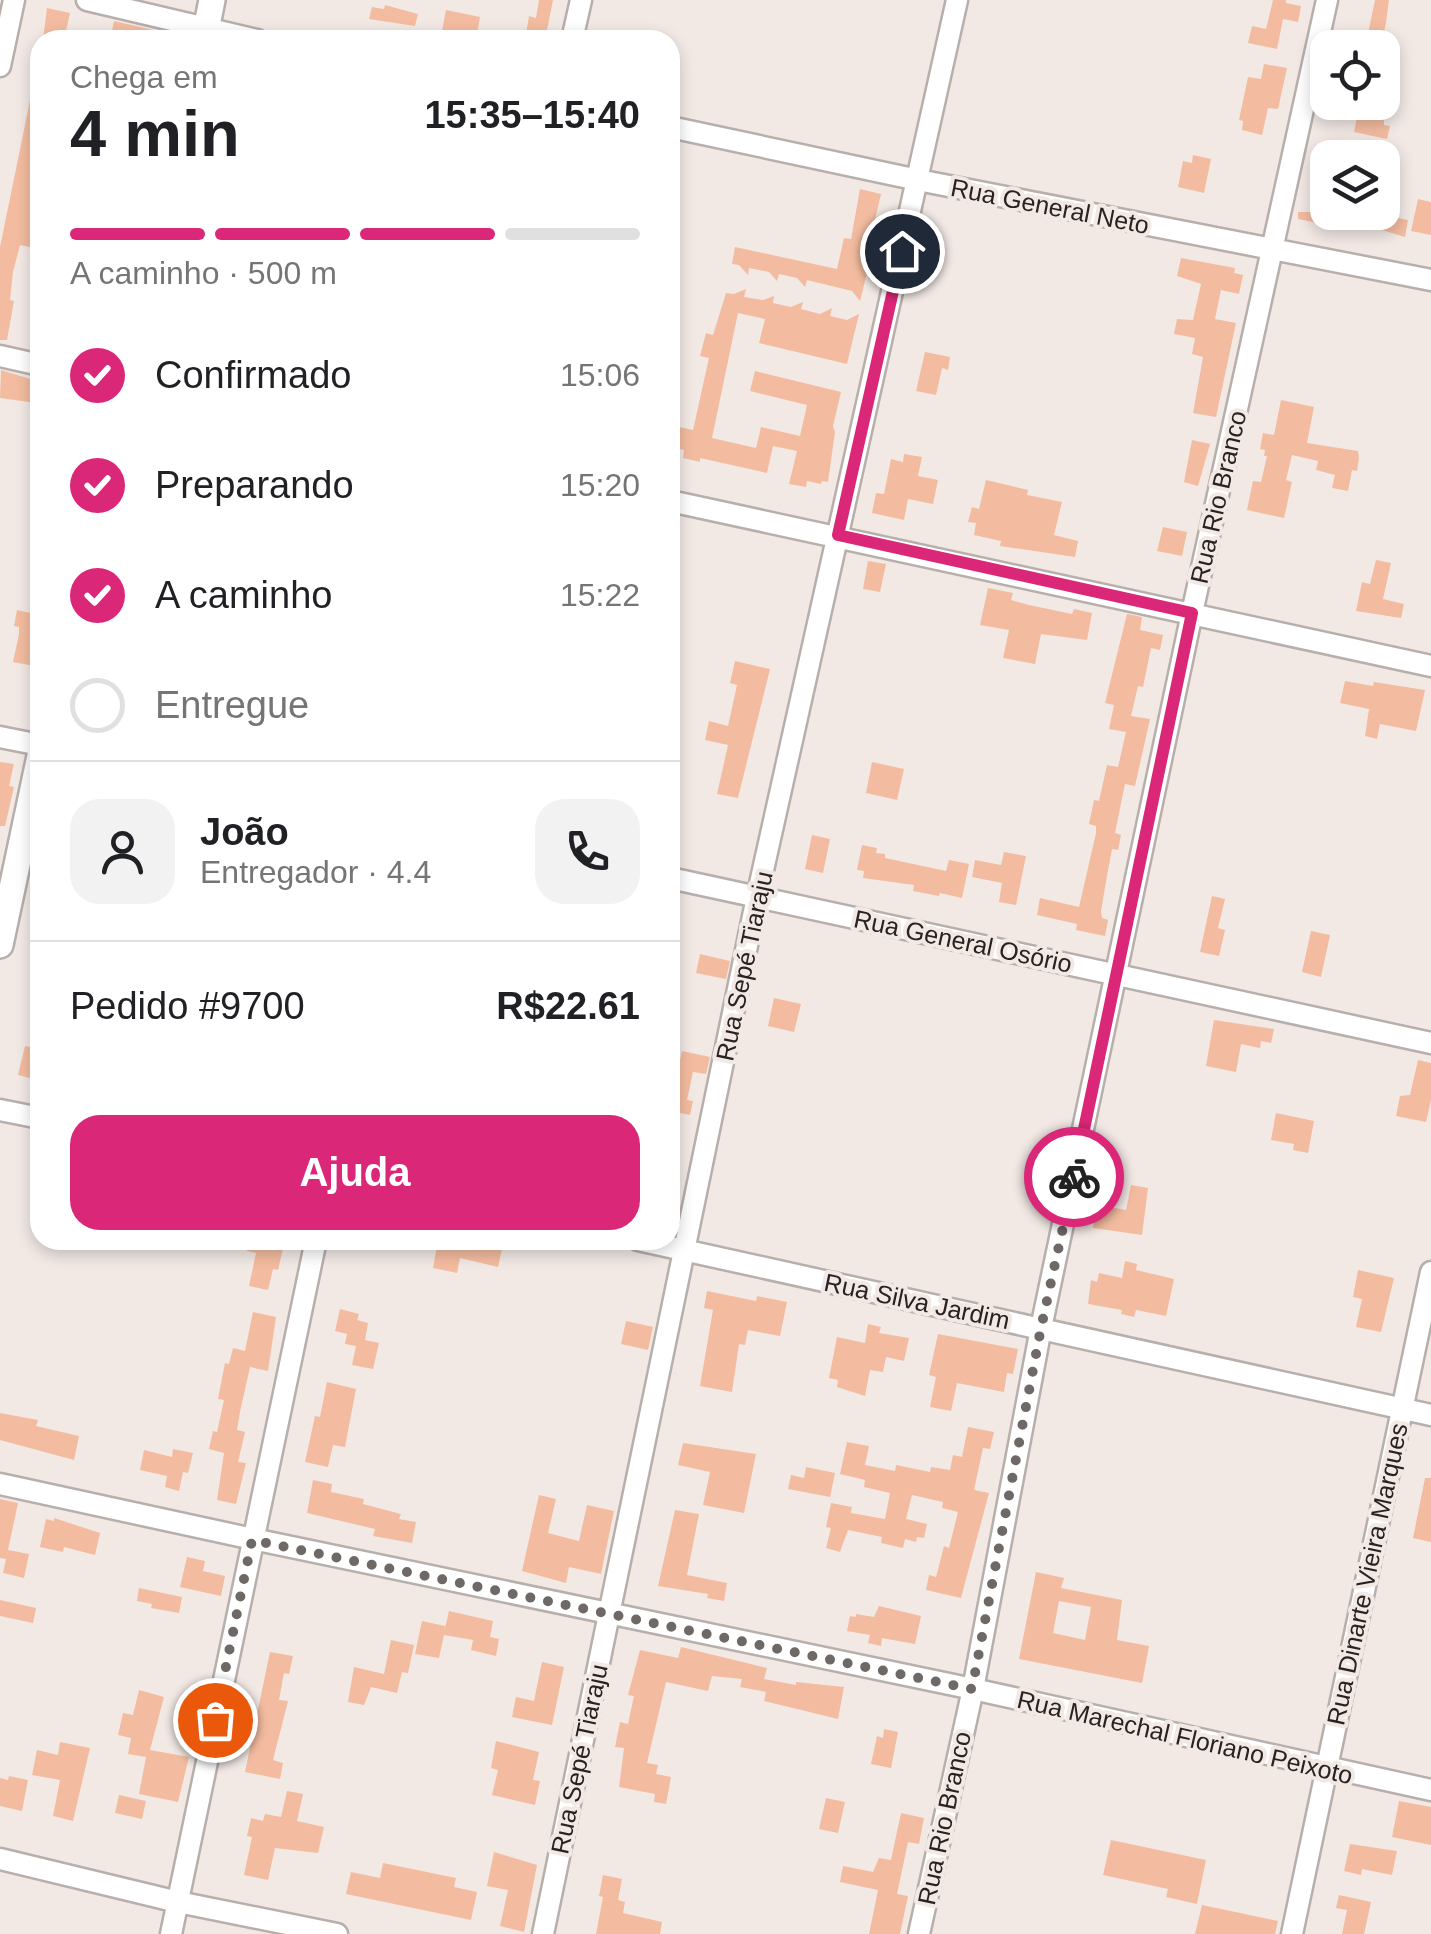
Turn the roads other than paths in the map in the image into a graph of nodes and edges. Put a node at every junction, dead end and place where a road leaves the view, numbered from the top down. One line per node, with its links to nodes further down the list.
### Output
1 (14, 0): 10 (street)
2 (87, 0): 7 (street)
3 (212, 0): 8 (street)
4 (581, 0): 9 (street)
5 (957, 0): 12 (street, Rua Sepé Tiaraju)
6 (1326, 0): 13 (street, Rua Rio Branco)
7 (191, 30)
8 (206, 30)
9 (574, 30)
10 (0, 66)
11 (680, 129): 12 (street, Rua General Neto)
12 (918, 180): 13 (street, Rua General Neto); 18 (street, Rua Sepé Tiaraju)
13 (1274, 250): 14 (street, Rua General Neto); 19 (street, Rua Rio Branco)
14 (1431, 280)
15 (0, 356): 16 (street)
16 (30, 363)
17 (680, 503): 18 (street)
18 (838, 535): 19 (street); 25 (street, Rua Sepé Tiaraju)
19 (1192, 613): 20 (street); 27 (street, Rua Rio Branco)
20 (1431, 666)
21 (0, 737): 22 (street)
22 (30, 744)
23 (30, 803): 26 (street)
24 (680, 880): 25 (street, Rua General Osório)
25 (757, 896): 27 (street, Rua General Osório); 33 (street, Rua Sepé Tiaraju)
26 (0, 945)
27 (1118, 975): 28 (street, Rua General Osório); 35 (street, Rua Rio Branco)
28 (1431, 1043)
29 (0, 1110): 30 (street)
30 (30, 1116)
31 (680, 1249): 33 (street, Rua Silva Jardim)
32 (314, 1250): 39 (street)
33 (685, 1250): 35 (street, Rua Silva Jardim); 40 (street, Rua Sepé Tiaraju)
34 (1431, 1272): 36 (street, Rua Dinarte Vieira Marques)
35 (1041, 1328): 36 (street, Rua Silva Jardim); 41 (street, Rua Rio Branco)
36 (1402, 1408): 37 (street, Rua Silva Jardim); 42 (street, Rua Dinarte Vieira Marques)
37 (1431, 1415)
38 (0, 1484): 39 (street, Rua Marechal Floriano Peixoto)
39 (252, 1540): 40 (street, Rua Marechal Floriano Peixoto); 45 (street)
40 (610, 1614): 41 (street, Rua Marechal Floriano Peixoto); 48 (street, Rua Sepé Tiaraju)
41 (972, 1689): 42 (street, Rua Marechal Floriano Peixoto); 49 (street, Rua Rio Branco)
42 (1326, 1769): 43 (street, Rua Marechal Floriano Peixoto); 50 (street, Rua Dinarte Vieira Marques)
43 (1431, 1790)
44 (0, 1859): 45 (street)
45 (178, 1902): 46 (street); 47 (street)
46 (171, 1934)
47 (337, 1934)
48 (543, 1934)
49 (920, 1934)
50 (1292, 1934)

